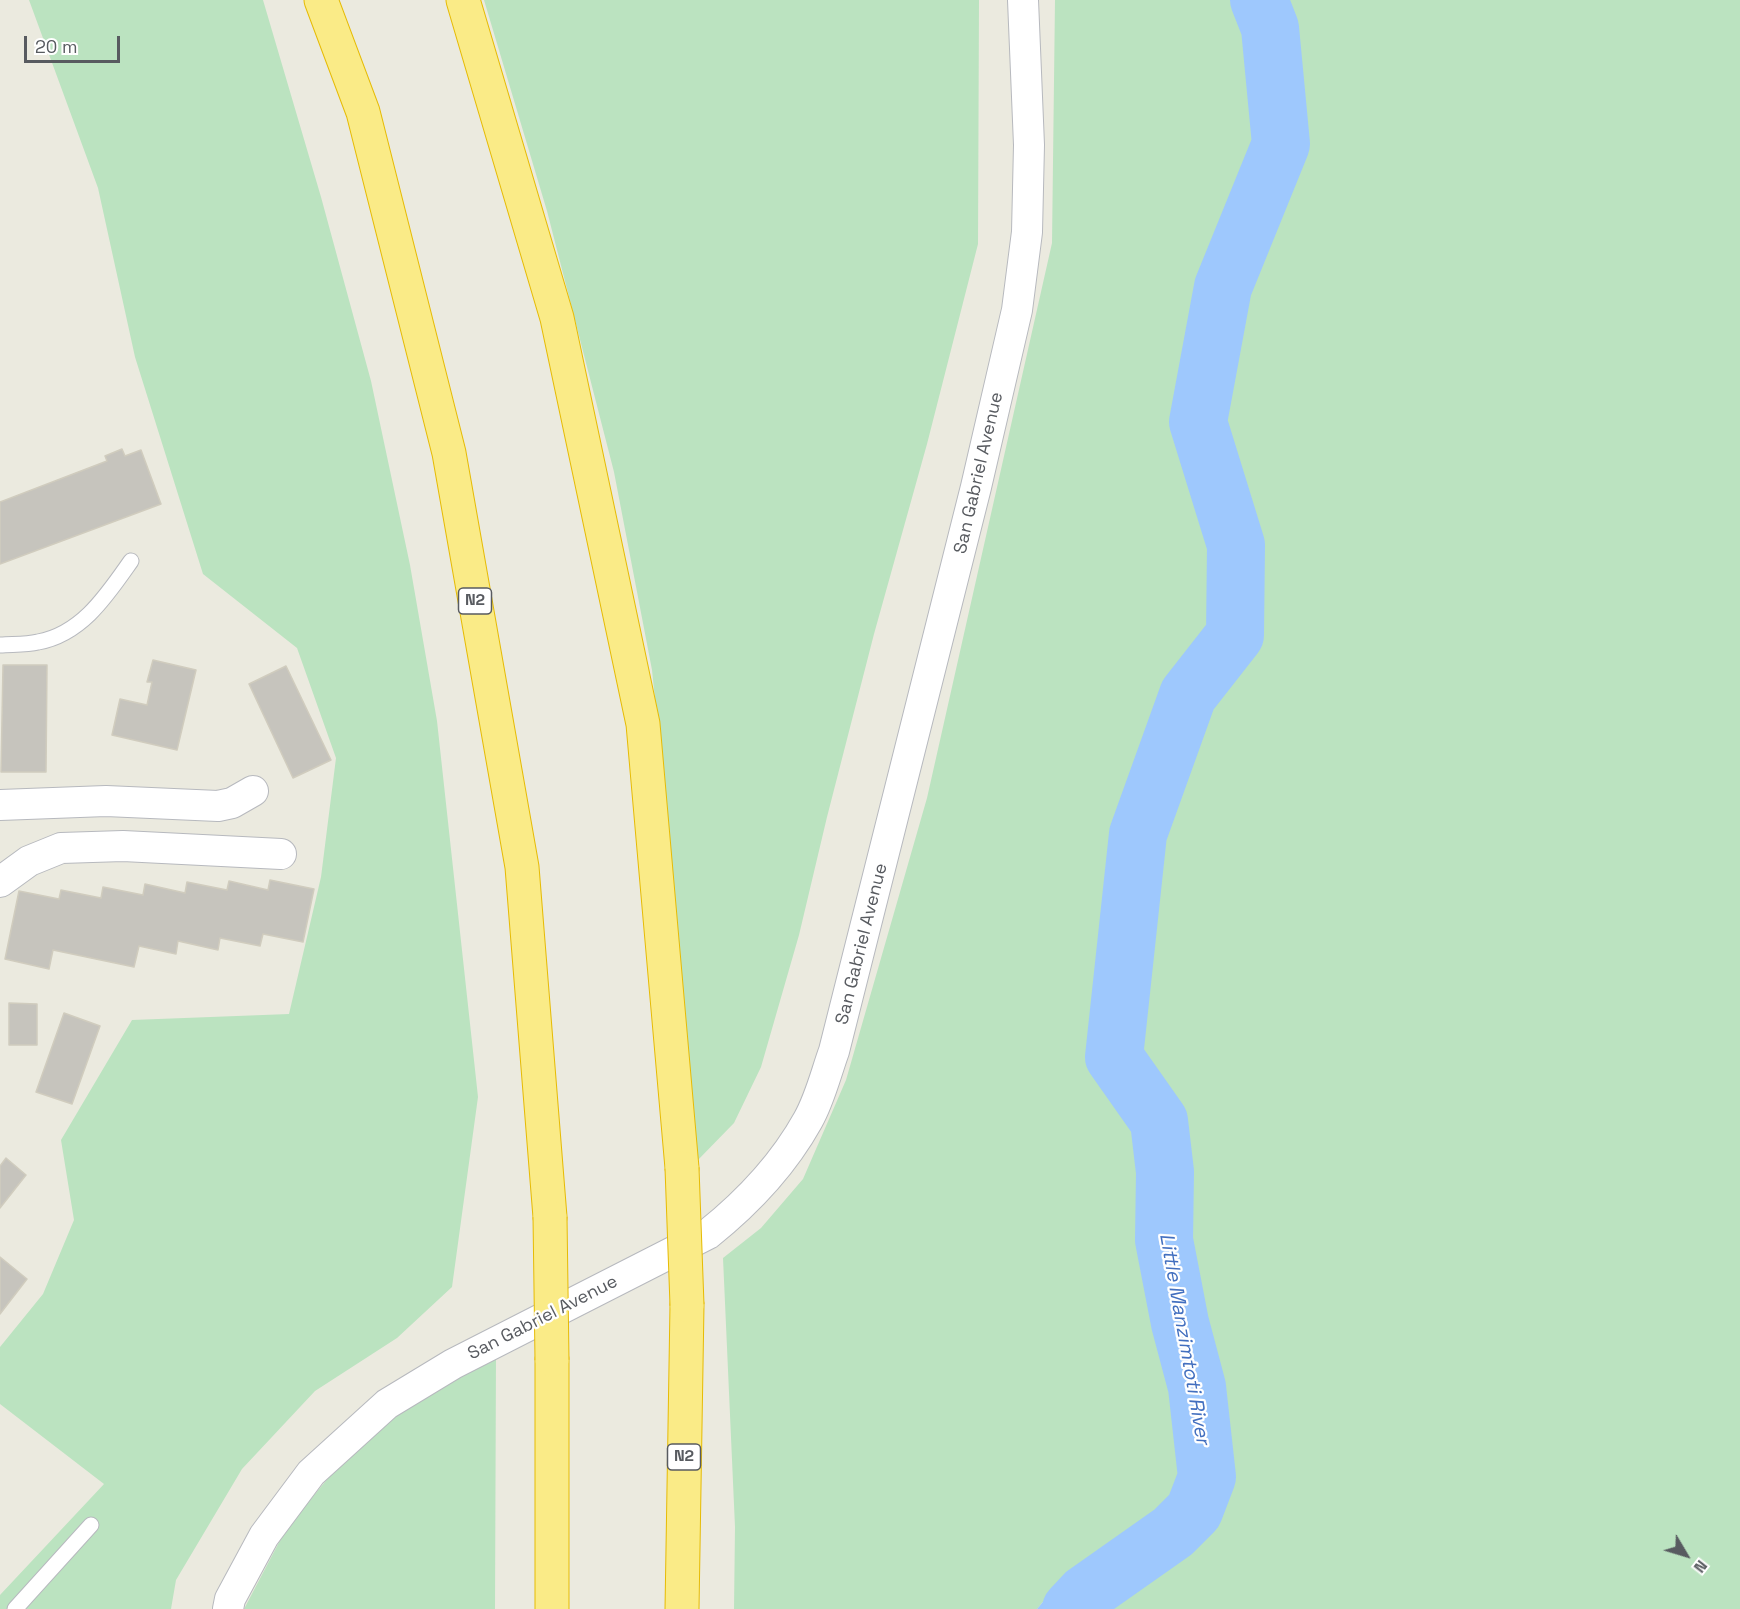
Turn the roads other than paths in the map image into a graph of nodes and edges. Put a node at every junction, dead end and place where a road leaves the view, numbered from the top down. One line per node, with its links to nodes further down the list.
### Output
1 (321, 0): 13 (highway, N2, bridge)
2 (463, 0): 14 (highway, N2, bridge)
3 (1023, 0): 12 (street, San Gabriel Avenue)
4 (132, 561): 5 (lane)
5 (0, 645)
6 (253, 791): 7 (street)
7 (0, 805)
8 (281, 854): 9 (street)
9 (0, 882)
10 (91, 1525): 11 (lane)
11 (15, 1609)
12 (228, 1609)
13 (552, 1609)
14 (682, 1609)

